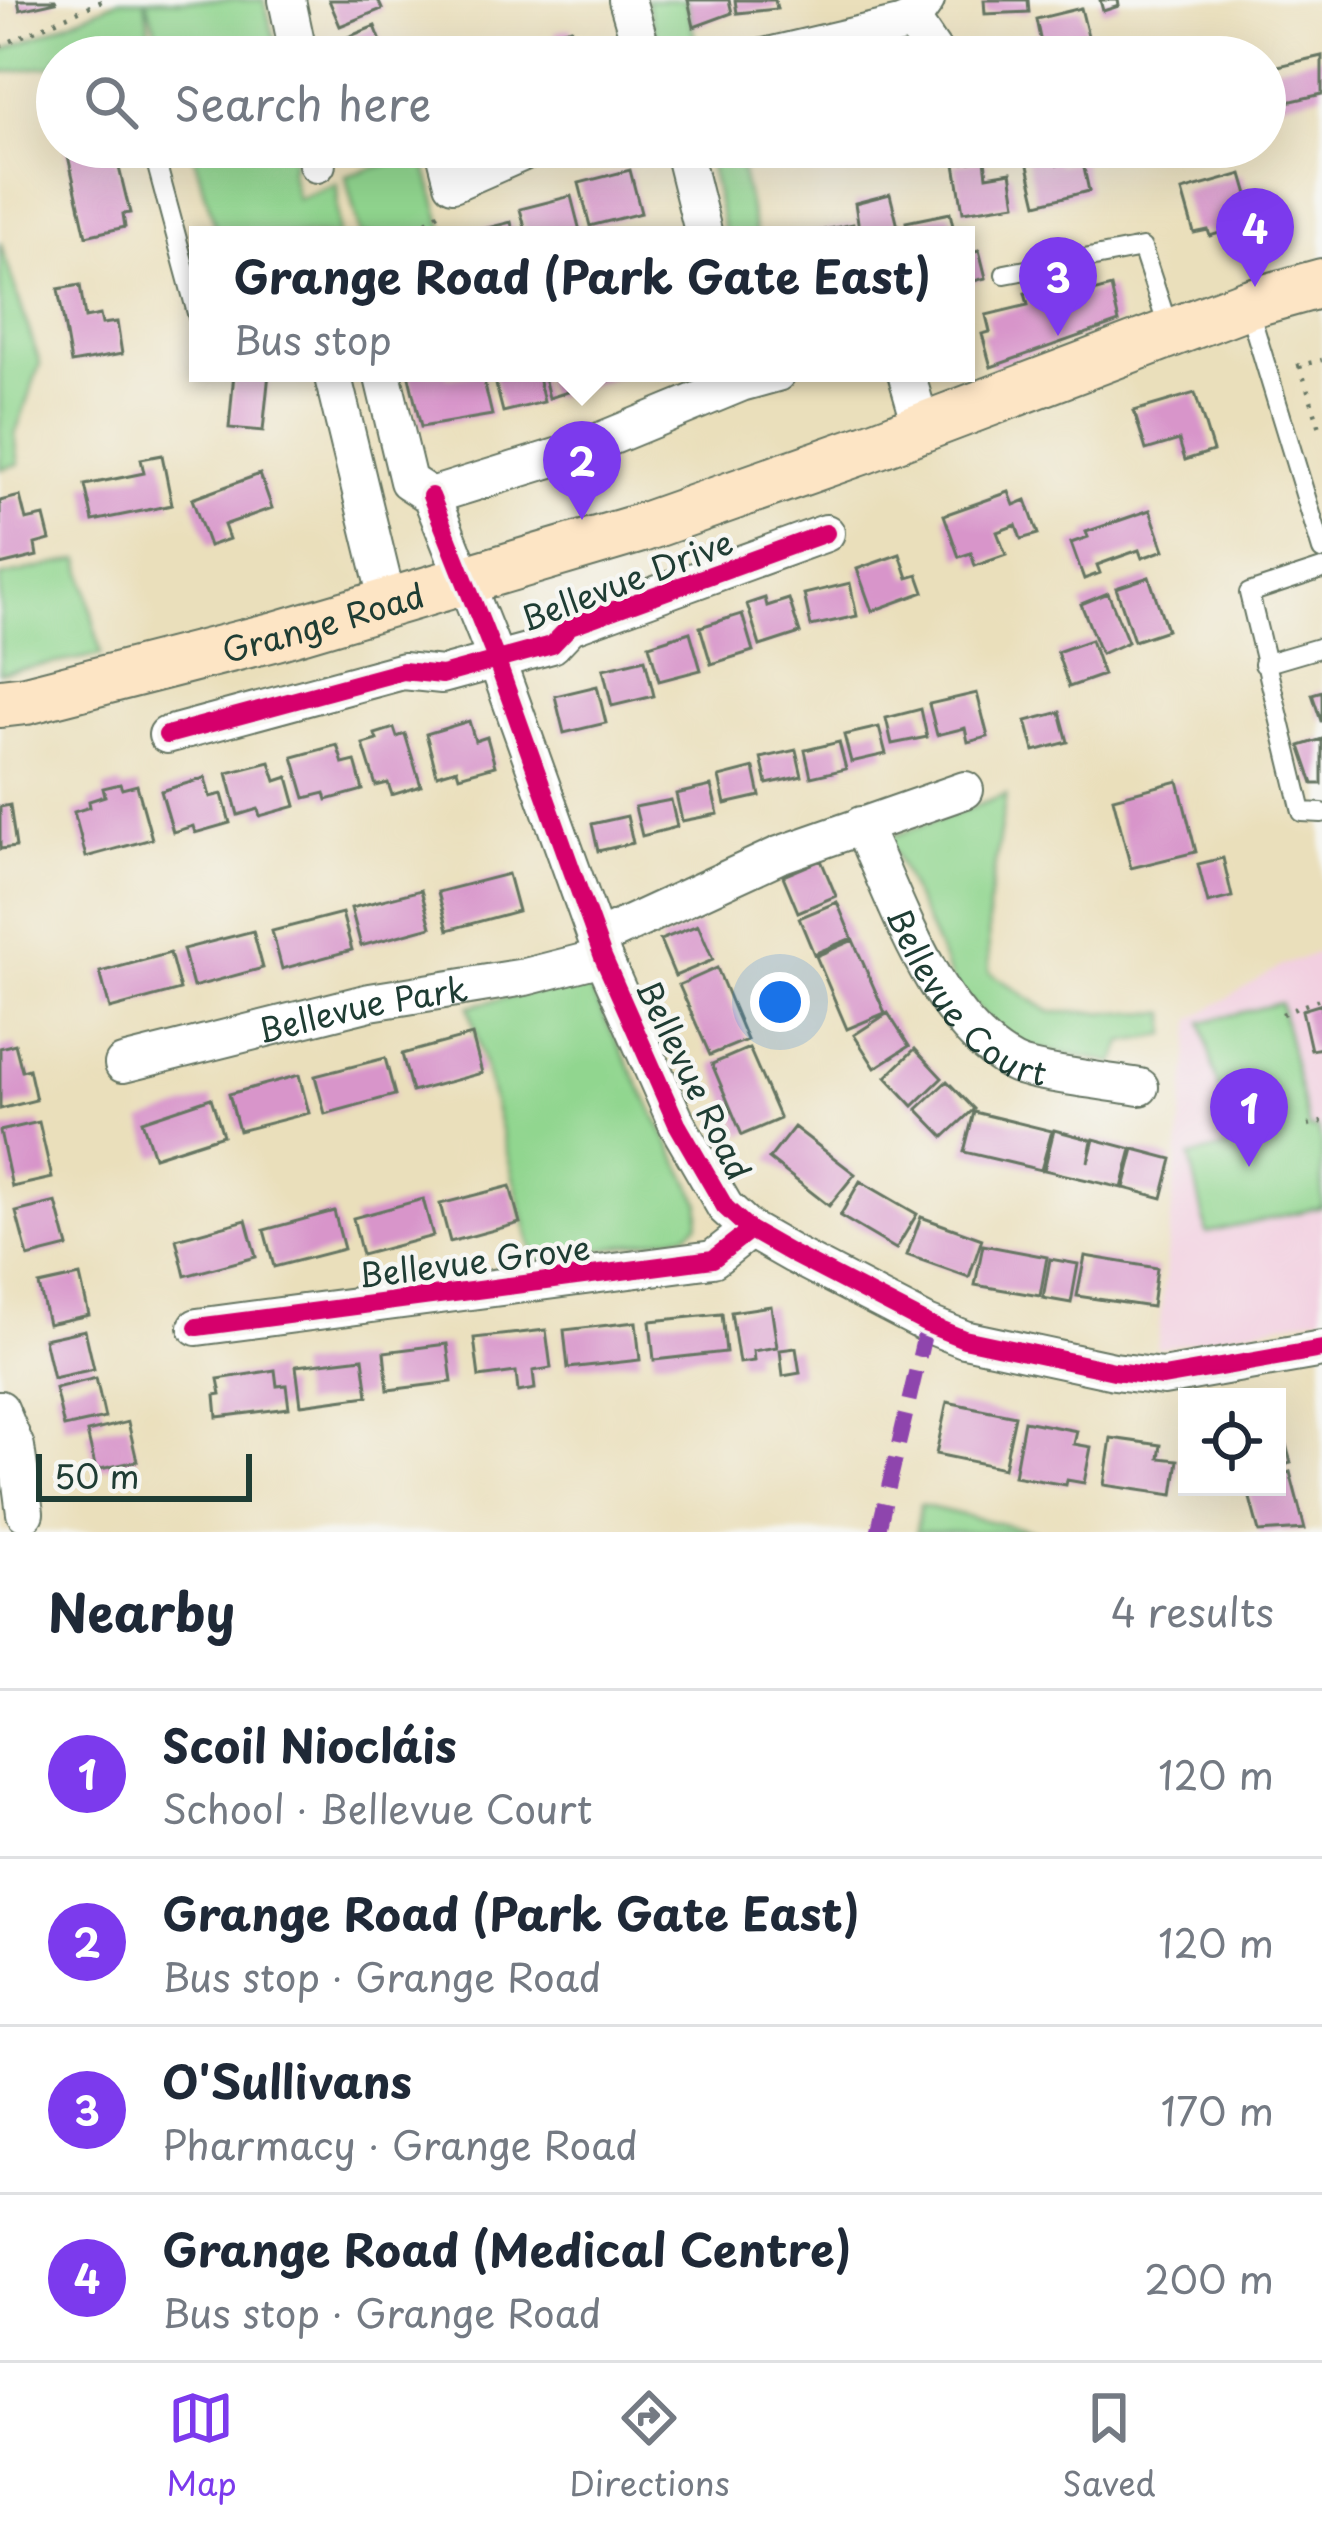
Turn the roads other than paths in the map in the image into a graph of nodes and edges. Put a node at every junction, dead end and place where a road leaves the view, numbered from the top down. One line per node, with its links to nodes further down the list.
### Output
1 (287, 0): 4 (street)
2 (627, 0): 5 (street)
3 (919, 10): 6 (street)
4 (295, 36)
5 (638, 36)
6 (833, 36)
7 (158, 168): 11 (lane)
8 (687, 168): 9 (street)
9 (702, 226)
10 (1005, 274): 14 (lane)
11 (189, 284)
12 (1322, 284): 13 (main road, Grange Road)
13 (1247, 304): 14 (main road, Grange Road); 22 (lane)
14 (1170, 334): 19 (main road, Grange Road)
15 (334, 382): 25 (street)
16 (384, 382): 20 (street, Bellevue Road)
17 (731, 382): 20 (street)
18 (909, 382): 19 (street)
19 (922, 428): 24 (main road, Grange Road)
20 (431, 496): 24 (street, Bellevue Road)
21 (826, 532): 27 (street, Bellevue Drive)
22 (1322, 550)
23 (1322, 569): 28 (lane)
24 (465, 580): 25 (main road, Grange Road); 27 (street, Bellevue Road)
25 (388, 603): 29 (main road, Grange Road)
26 (1322, 647): 28 (lane)
27 (496, 659): 30 (street, Bellevue Drive); 34 (street, Bellevue Road)
28 (1264, 664): 32 (lane)
29 (0, 703)
30 (167, 735)
31 (964, 790): 33 (street)
32 (1322, 813)
33 (862, 825): 34 (street); 36 (street, Bellevue Court)
34 (600, 948): 35 (street, Bellevue Park); 37 (street, Bellevue Road)
35 (123, 1064)
36 (1140, 1087)
37 (750, 1230): 38 (street, Bellevue Grove); 39 (street, Bellevue Road)
38 (196, 1327)
39 (1322, 1349)
40 (0, 1409): 41 (street)
41 (25, 1513)

